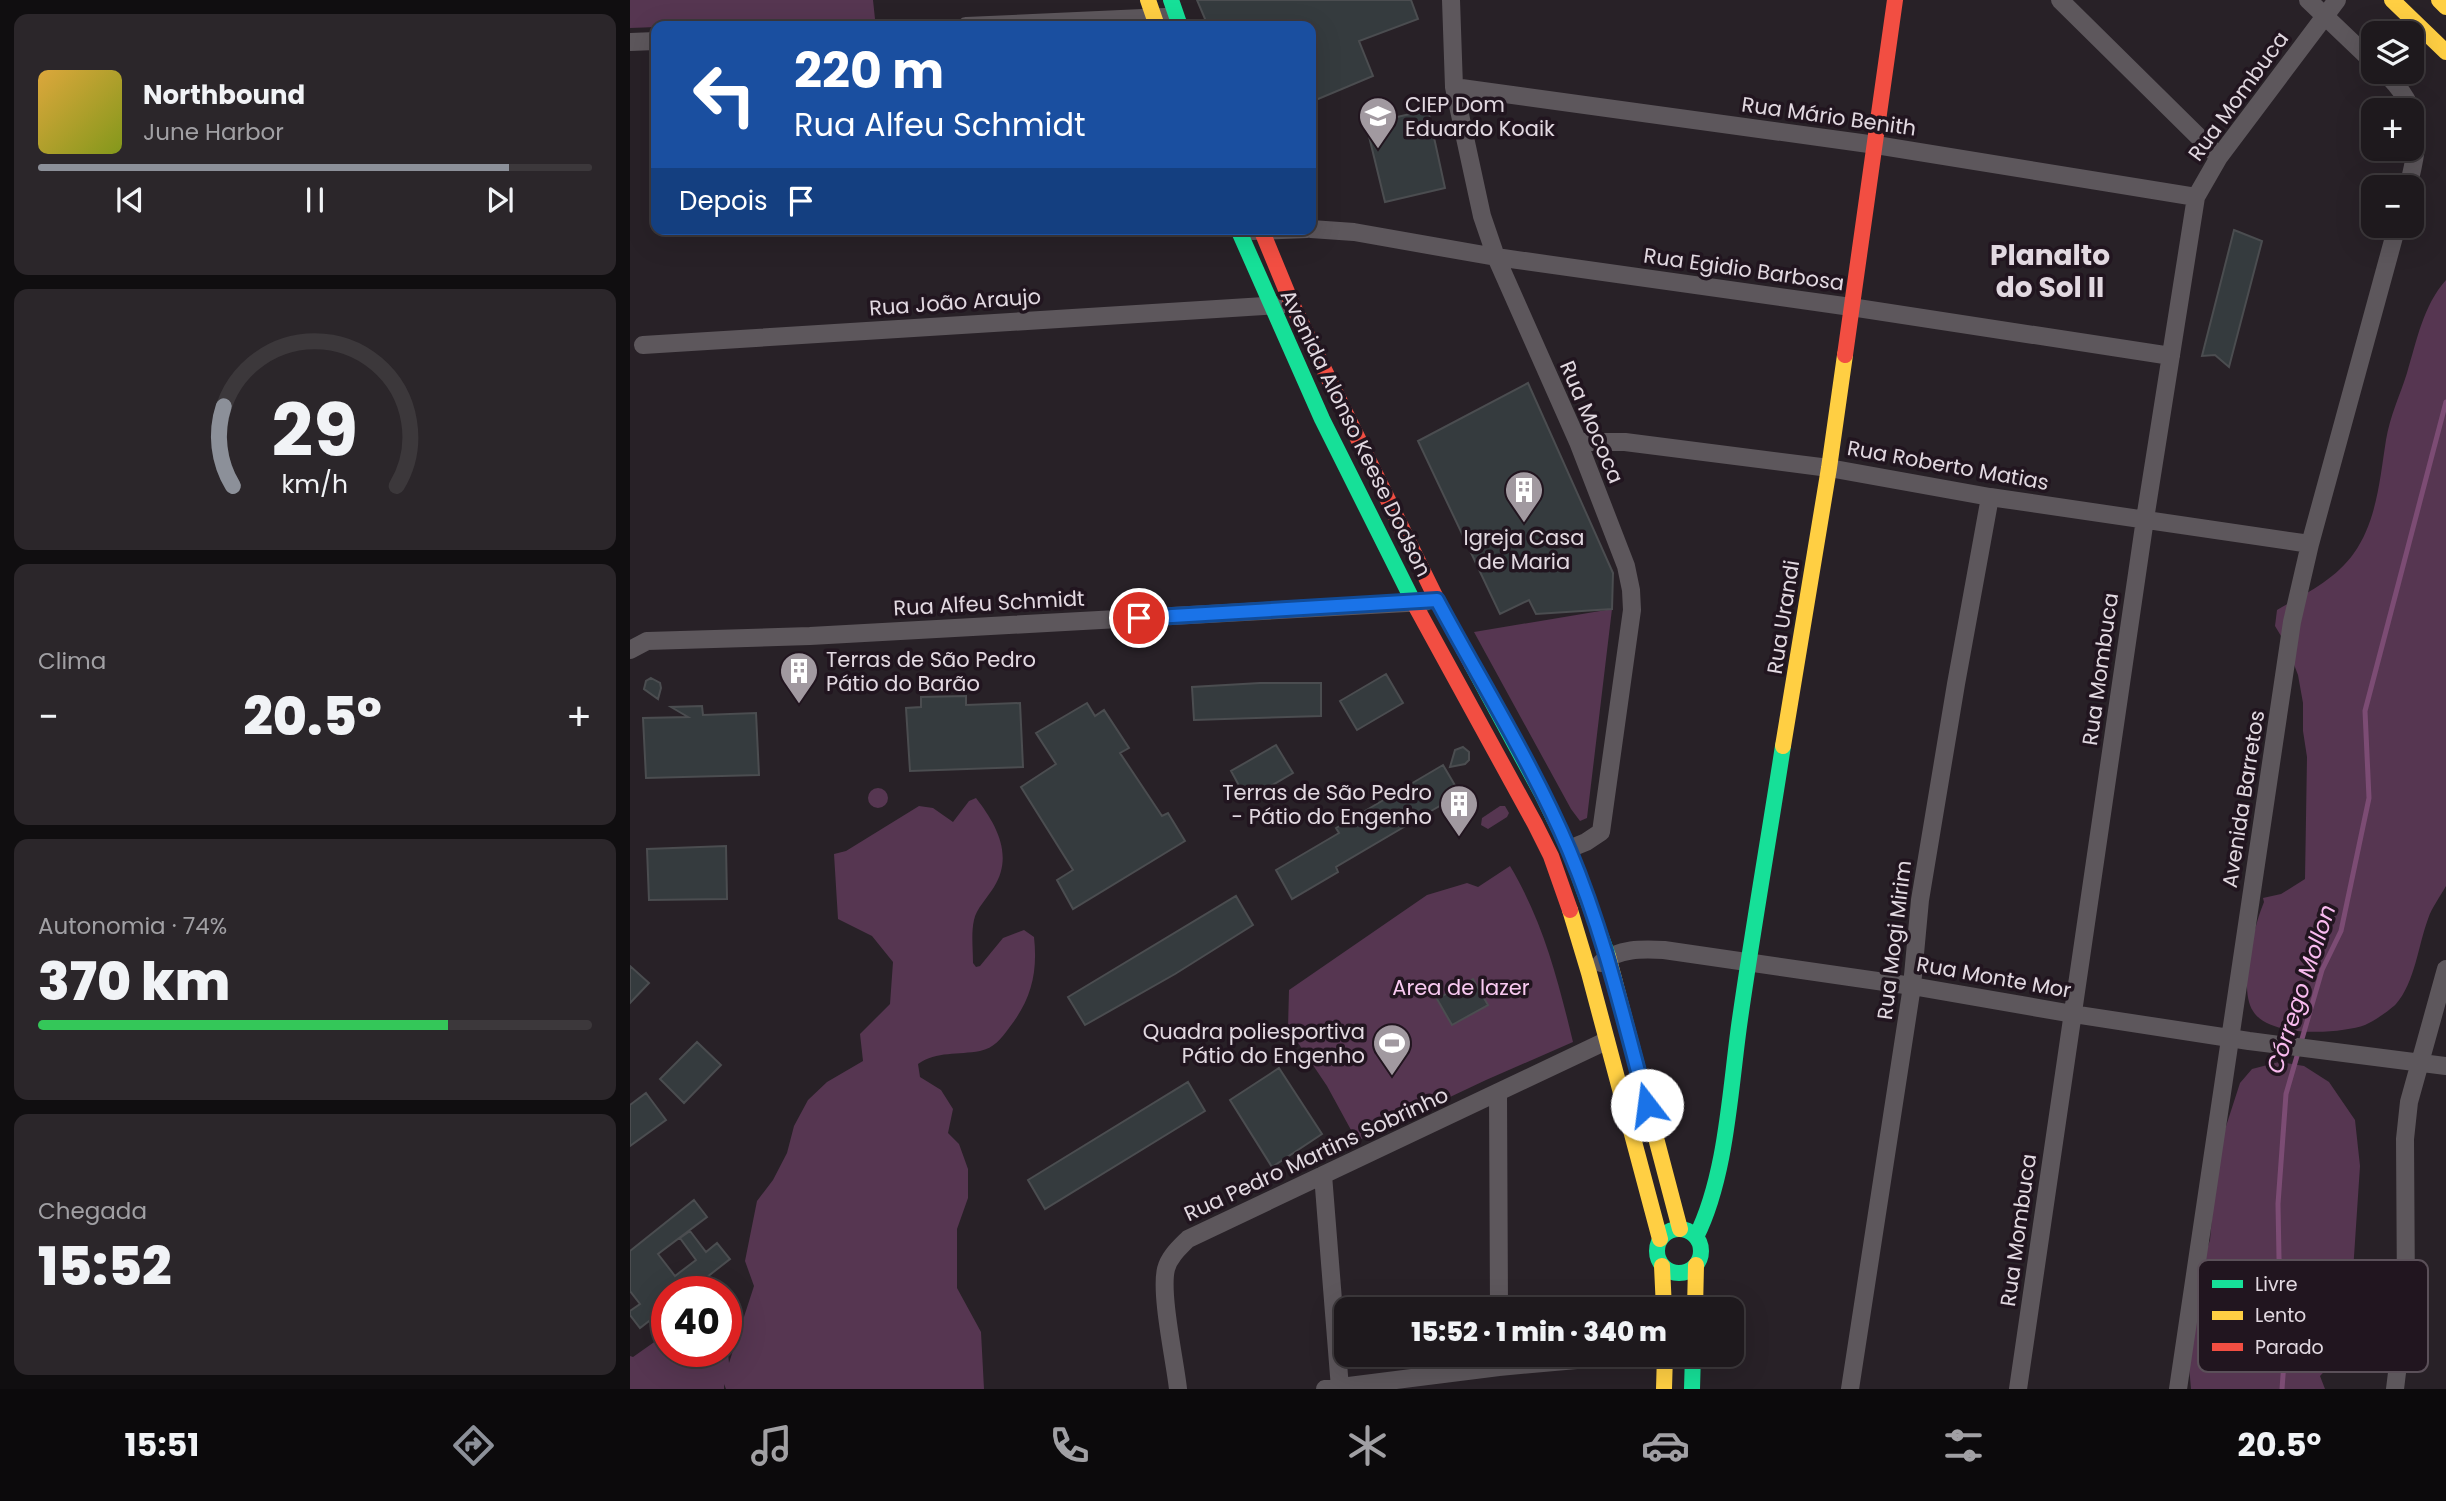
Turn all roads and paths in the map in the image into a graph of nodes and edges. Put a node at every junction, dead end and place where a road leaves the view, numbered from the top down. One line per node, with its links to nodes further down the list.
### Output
1 (1148, 0): 12 (street)
2 (1451, 0): 19 (street, Rua Mococa)
3 (1895, 0): 20 (street, Rua Urandi)
4 (2060, 0): 21 (street)
5 (2308, 0): 11 (street)
6 (2337, 0): 11 (street, Rua Mombuca)
7 (2392, 0): 17 (street)
8 (2439, 0): 9 (street)
9 (2446, 7)
10 (1175, 14): 13 (street)
11 (2325, 16): 16 (street); 21 (street, Rua Mombuca)
12 (1155, 21)
13 (1158, 21)
14 (651, 41): 15 (street)
15 (630, 42)
16 (2361, 50)
17 (2446, 52)
18 (2397, 84): 22 (street)
19 (1454, 87): 20 (street, Rua Mário Benith); 28 (street, Rua Mococa)
20 (1876, 145): 23 (street, Rua Mário Benith); 31 (street, Rua Urandi)
21 (2218, 157): 23 (street, Rua Mombuca)
22 (2411, 175)
23 (2196, 197): 33 (street, Rua Mombuca)
24 (1316, 229): 28 (street, Rua Egidio Barbosa)
25 (1241, 235): 30 (street, Avenida Alonso Keese Dodson)
26 (1263, 235): 29 (street, Avenida Alonso Keese Dodson)
27 (2394, 238): 38 (street, Avenida Barretos)
28 (1496, 257): 31 (street, Rua Egidio Barbosa); 34 (street, Rua Mococa)
29 (1292, 304): 30 (street, Rua João Araujo); 39 (street, Avenida Alonso Keese Dodson)
30 (1270, 305): 32 (street, Rua João Araujo); 40 (street, Avenida Alonso Keese Dodson)
31 (1851, 307): 33 (street, Rua Egidio Barbosa); 35 (street, Rua Urandi)
32 (643, 345)
33 (2171, 356): 37 (street, Rua Mombuca)
34 (1578, 442): 35 (street, Rua Roberto Matias); 42 (street, Rua Mococa)
35 (1829, 468): 36 (street, Rua Roberto Matias); 44 (street, Rua Urandi)
36 (1990, 497): 37 (street, Rua Roberto Matias); 47 (street, Rua Mogi Mirim)
37 (2145, 519): 38 (street, Rua Roberto Matias); 48 (street, Rua Mombuca)
38 (2310, 544): 49 (street, Avenida Barretos)
39 (1437, 600): 40 (street, Rua Alfeu Schmidt); 42 (street, Avenida Alonso Keese Dodson)
40 (1414, 603): 41 (street, Rua Alfeu Schmidt); 46 (street, Avenida Alonso Keese Dodson)
41 (630, 650)
42 (1569, 849): 43 (street, Avenida Alonso Keese Dodson)
43 (1608, 957): 44 (street, Rua Monte Mor); 46 (street); 55 (street, Avenida Alonso Keese Dodson)
44 (1748, 962): 47 (street, Rua Monte Mor); 56 (street, Rua Urandi)
45 (2446, 969): 51 (street)
46 (1588, 973): 50 (street, Avenida Alonso Keese Dodson)
47 (1912, 986): 48 (street, Rua Monte Mor); 71 (street, Rua Mogi Mirim)
48 (2073, 1014): 49 (street, Rua Monte Mor); 72 (street, Rua Mombuca)
49 (2230, 1036): 51 (street, Rua Monte Mor); 73 (street, Avenida Barretos)
50 (1606, 1041): 53 (street, Rua Pedro Martins Sobrinho); 57 (street, Avenida Alonso Keese Dodson)
51 (2420, 1062): 52 (street, Rua Monte Mor); 58 (street)
52 (2446, 1066)
53 (1497, 1093): 54 (street, Rua Pedro Martins Sobrinho); 61 (street)
54 (1323, 1175): 67 (street); 68 (street, Rua Pedro Martins Sobrinho)
55 (1679, 1229): 56 (street); 57 (street)
56 (1696, 1237): 59 (street)
57 (1660, 1239): 60 (street)
58 (2406, 1260)
59 (1696, 1265): 60 (street); 63 (street)
60 (1662, 1266): 62 (street)
61 (1499, 1297)
62 (1663, 1297)
63 (1695, 1297)
64 (1462, 1367): 67 (street)
65 (1665, 1367): 69 (street)
66 (1693, 1367): 70 (street)
67 (1332, 1388)
68 (1178, 1389)
69 (1664, 1389)
70 (1692, 1389)
71 (1850, 1389)
72 (2018, 1389)
73 (2178, 1389)

